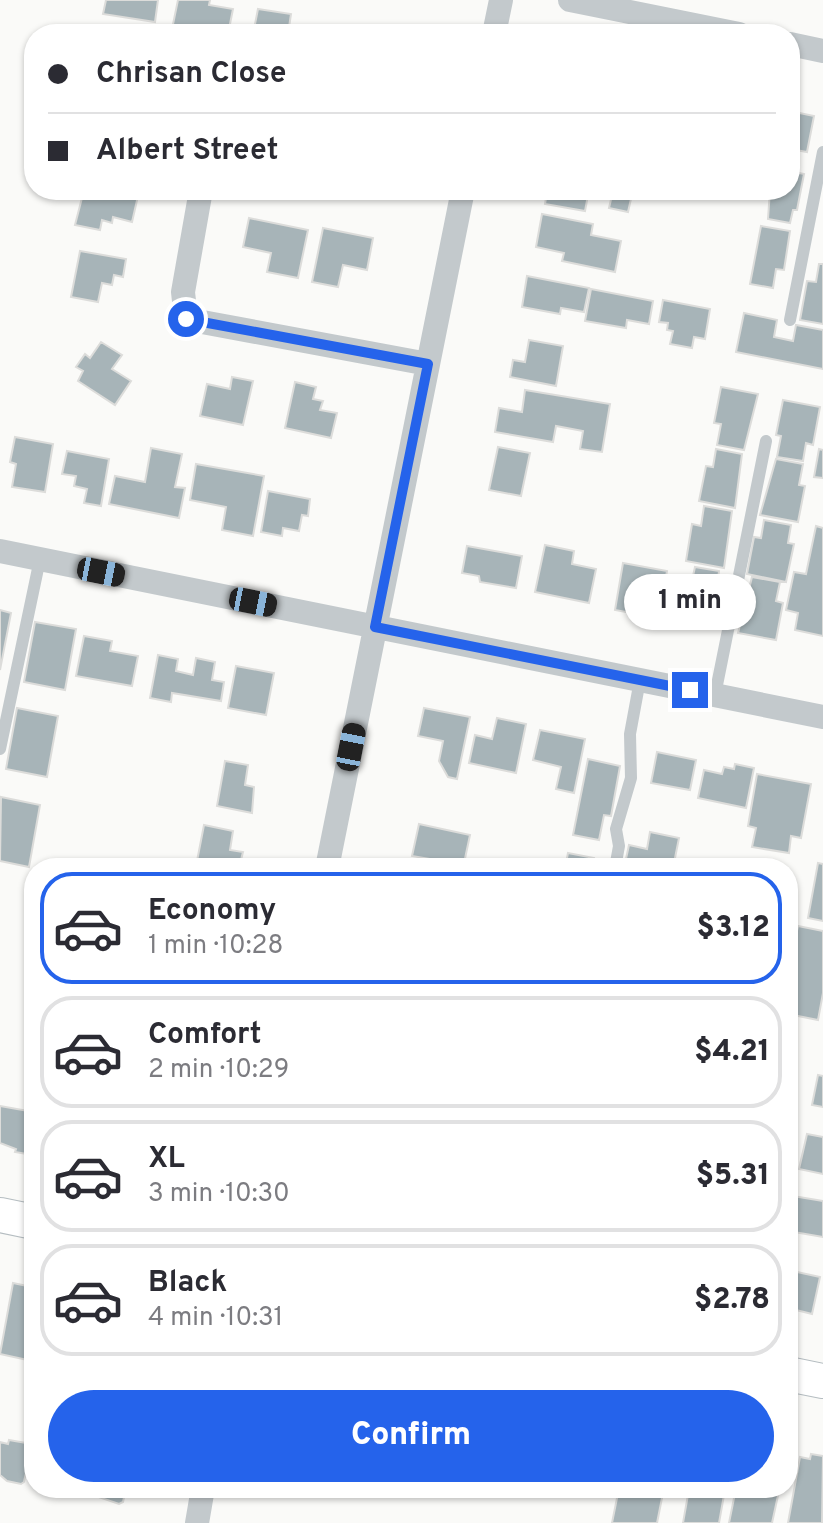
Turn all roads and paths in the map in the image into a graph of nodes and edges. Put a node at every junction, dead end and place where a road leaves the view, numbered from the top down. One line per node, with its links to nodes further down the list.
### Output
1 (501, 0): 3 (street)
2 (570, 0): 4 (street)
3 (496, 24)
4 (689, 24)
5 (800, 46): 6 (street)
6 (823, 51)
7 (823, 152): 10 (lane)
8 (199, 200): 11 (street)
9 (461, 200): 11 (street)
10 (790, 320)
11 (428, 364): 15 (street)
12 (766, 441): 17 (lane)
13 (0, 551): 14 (street)
14 (40, 559): 15 (street); 19 (lane)
15 (375, 627): 16 (street); 20 (street)
16 (640, 680): 17 (street); 21 (lane)
17 (715, 695): 18 (street)
18 (822, 713)
19 (0, 749)
20 (329, 858)
21 (617, 858)
22 (0, 1215): 23 (street)
23 (24, 1220)
24 (798, 1376): 25 (street)
25 (823, 1381)
26 (201, 1498): 27 (street)
27 (197, 1523)

